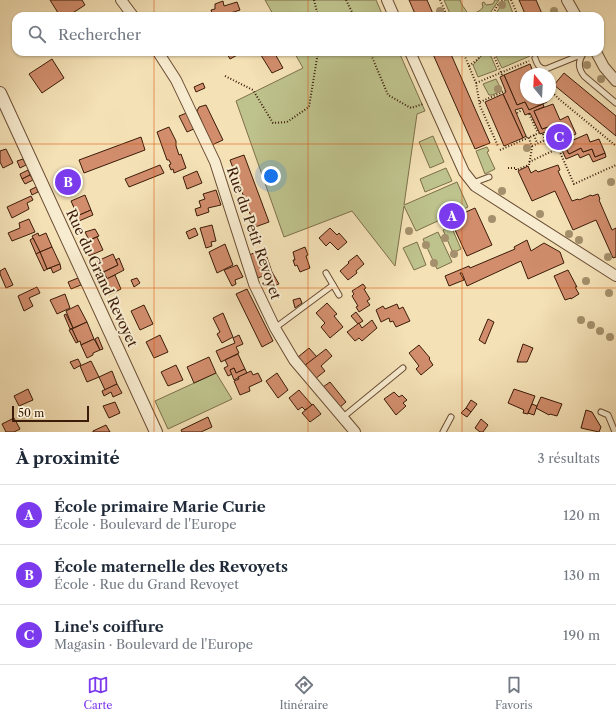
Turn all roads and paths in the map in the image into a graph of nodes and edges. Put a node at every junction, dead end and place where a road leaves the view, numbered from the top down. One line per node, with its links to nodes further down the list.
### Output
1 (121, 0): 9 (street)
2 (314, 0): 10 (path)
3 (346, 0): 11 (path)
4 (387, 0): 12 (street)
5 (440, 0): 13 (path)
6 (503, 0): 14 (path)
7 (511, 0): 15 (path)
8 (568, 0): 16 (street)
9 (130, 12)
10 (317, 12)
11 (352, 12)
12 (392, 12)
13 (445, 12)
14 (494, 12)
15 (516, 12)
16 (574, 12)
17 (161, 56): 60 (street, Rue du Petit Revoyet)
18 (317, 56): 31 (path)
19 (372, 56): 37 (path)
20 (412, 56): 37 (street)
21 (465, 56): 28 (path)
22 (479, 56): 28 (path)
23 (494, 56): 29 (path)
24 (578, 56): 27 (lane)
25 (583, 56): 39 (lane)
26 (598, 56): 32 (street)
27 (535, 58): 29 (path)
28 (469, 66): 33 (path)
29 (501, 72): 30 (path); 33 (path)
30 (502, 75)
31 (225, 76)
32 (616, 81)
33 (476, 83): 38 (path)
34 (505, 91): 38 (path)
35 (0, 93): 65 (street, Rue du Grand Revoyet)
36 (556, 96): 48 (path)
37 (432, 101): 55 (street)
38 (480, 102): 46 (path)
39 (616, 103)
40 (529, 114): 42 (path)
41 (543, 134): 44 (path)
42 (534, 136): 43 (path); 45 (path)
43 (527, 138): 47 (path); 50 (path)
44 (545, 140): 45 (path); 49 (path)
45 (537, 143): 47 (path)
46 (498, 146)
47 (532, 146): 51 (path)
48 (616, 146)
49 (558, 149): 51 (path); 52 (path)
50 (500, 150)
51 (529, 162): 53 (path)
52 (616, 165)
53 (508, 168)
54 (489, 176): 55 (lane)
55 (473, 183): 57 (street)
56 (326, 273): 58 (lane)
57 (616, 276)
58 (333, 284): 59 (lane); 60 (lane)
59 (339, 295)
60 (275, 328): 64 (street, Rue du Petit Revoyet)
61 (403, 368): 64 (lane)
62 (601, 412): 68 (lane)
63 (451, 416): 67 (lane)
64 (342, 418): 66 (street, Rue du Petit Revoyet)
65 (156, 432)
66 (355, 432)
67 (444, 432)
68 (615, 432)

